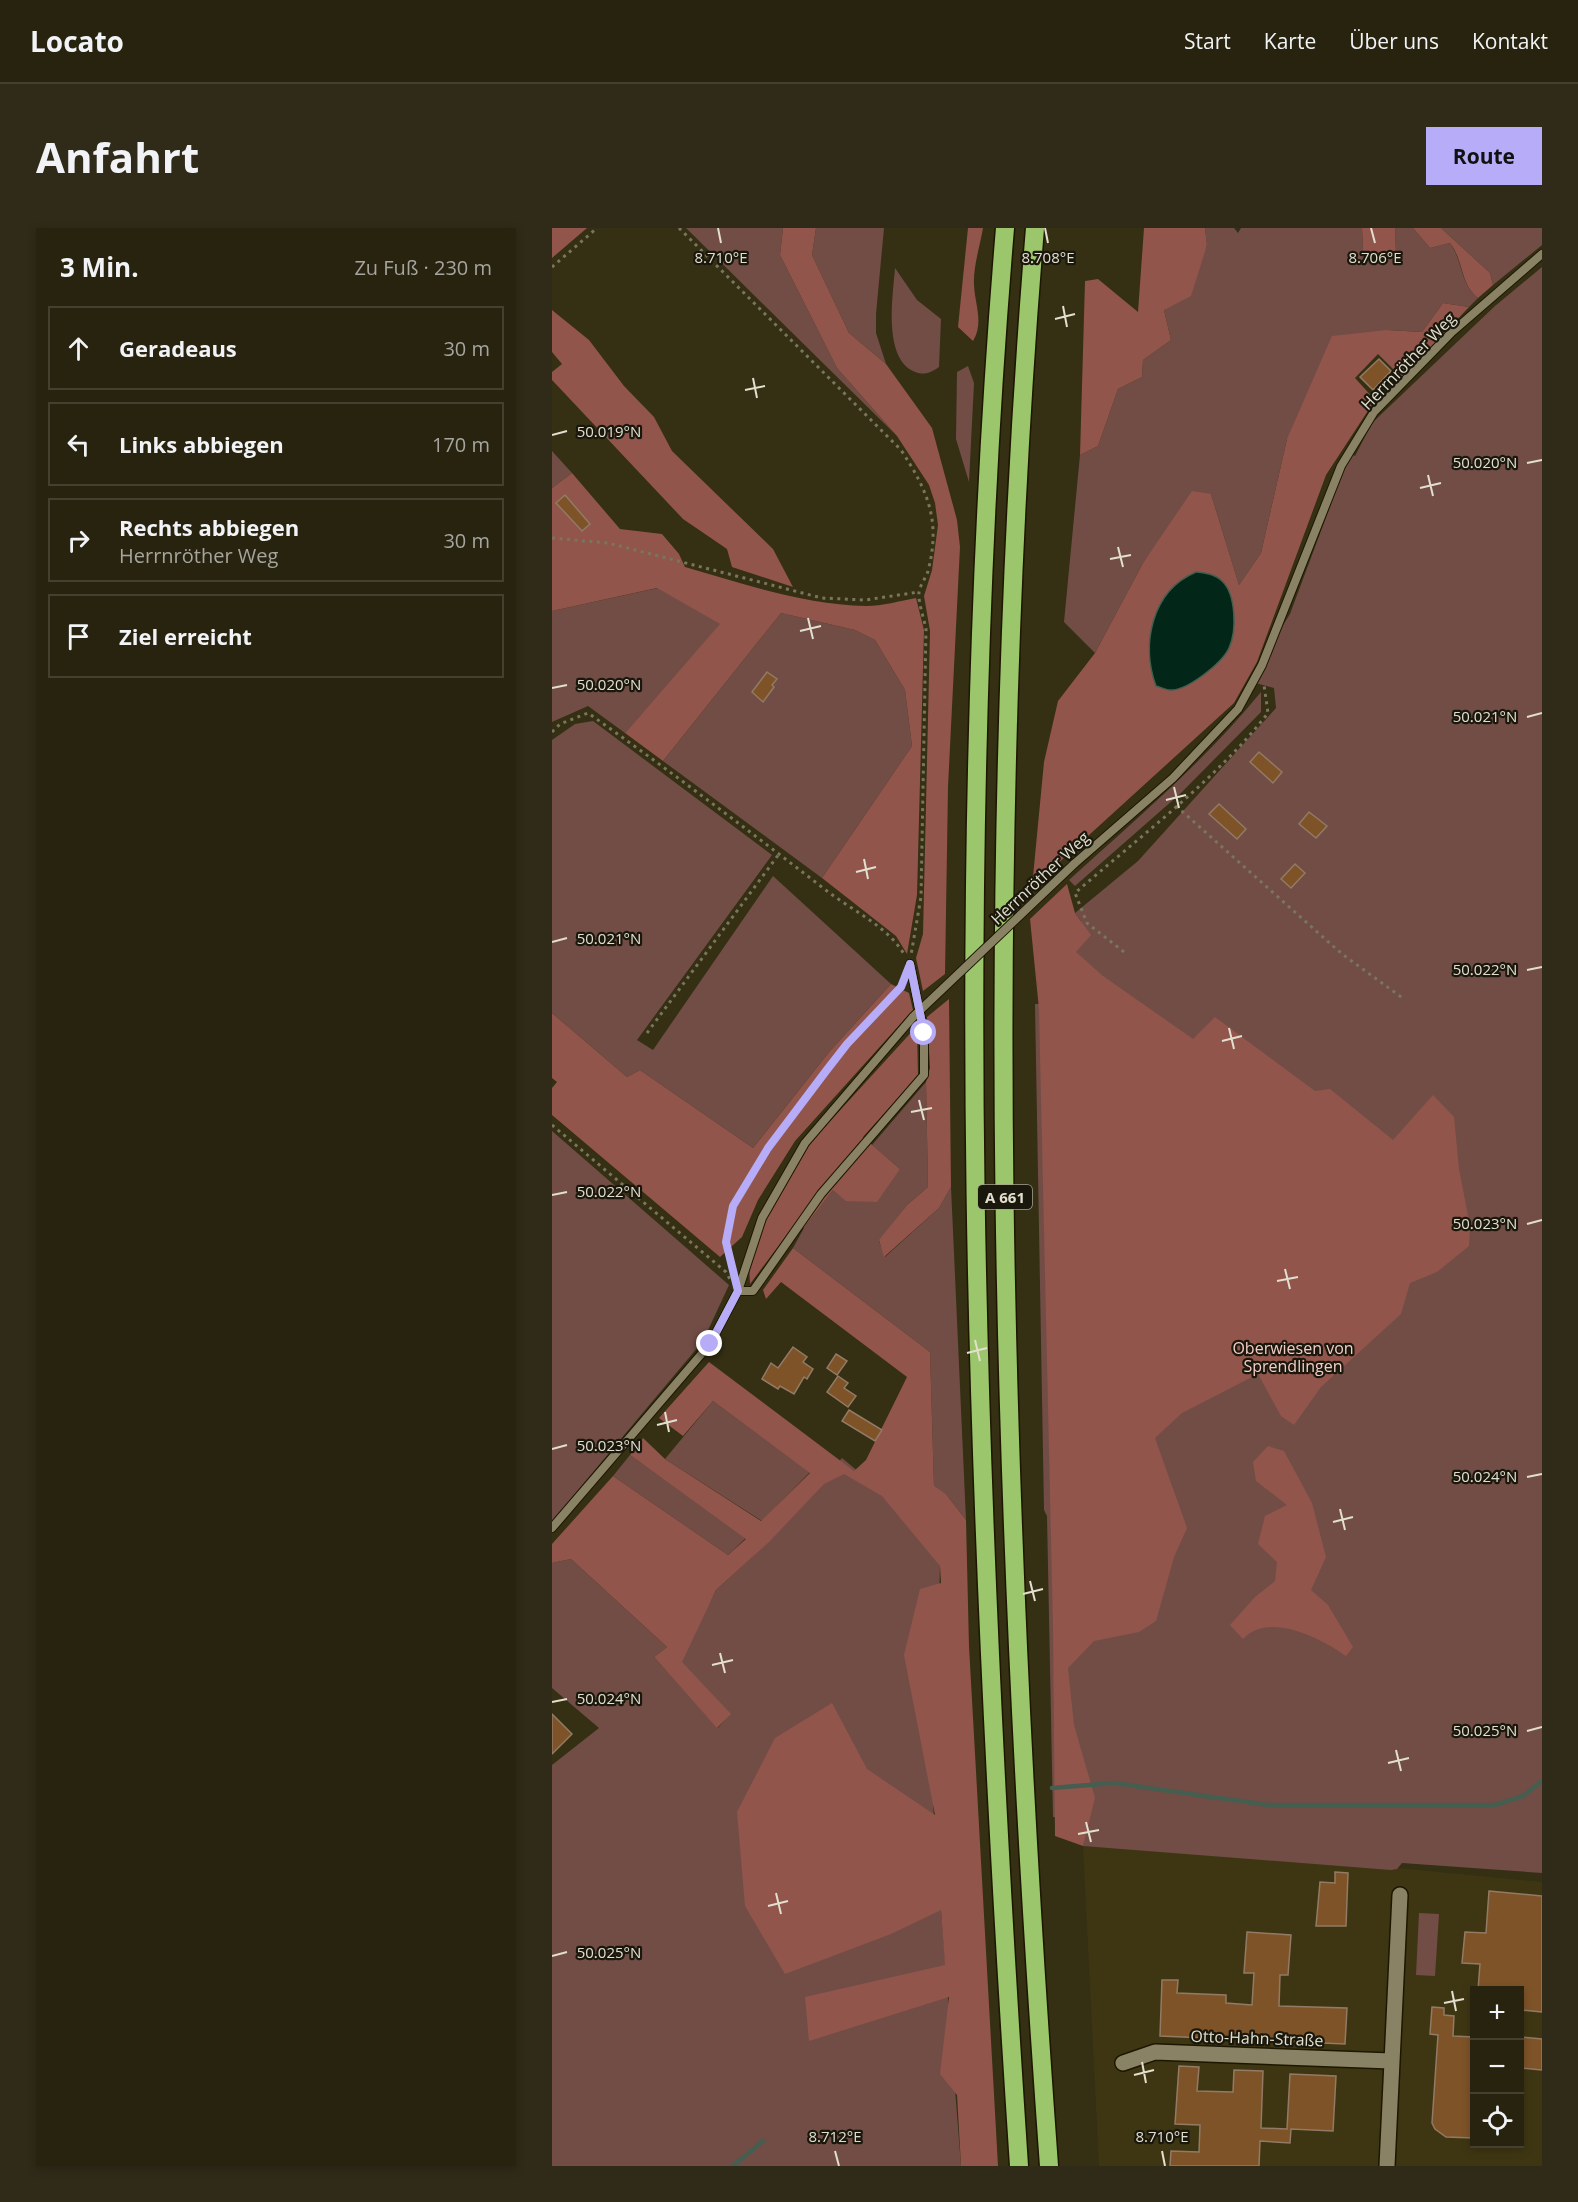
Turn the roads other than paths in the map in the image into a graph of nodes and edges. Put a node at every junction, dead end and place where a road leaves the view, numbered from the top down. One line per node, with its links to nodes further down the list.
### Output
1 (1005, 228): 10 (highway, A 661)
2 (1035, 228): 11 (highway, A 661)
3 (1542, 254): 5 (lane, Herrnröther Weg, bridge)
4 (910, 964): 5 (lane)
5 (738, 1291): 6 (lane, Herrnröther Weg)
6 (552, 1528)
7 (1400, 1895): 8 (street)
8 (1391, 2061): 9 (street, Otto-Hahn-Straße); 12 (street)
9 (1123, 2063)
10 (1019, 2166)
11 (1049, 2166)
12 (1387, 2166)

